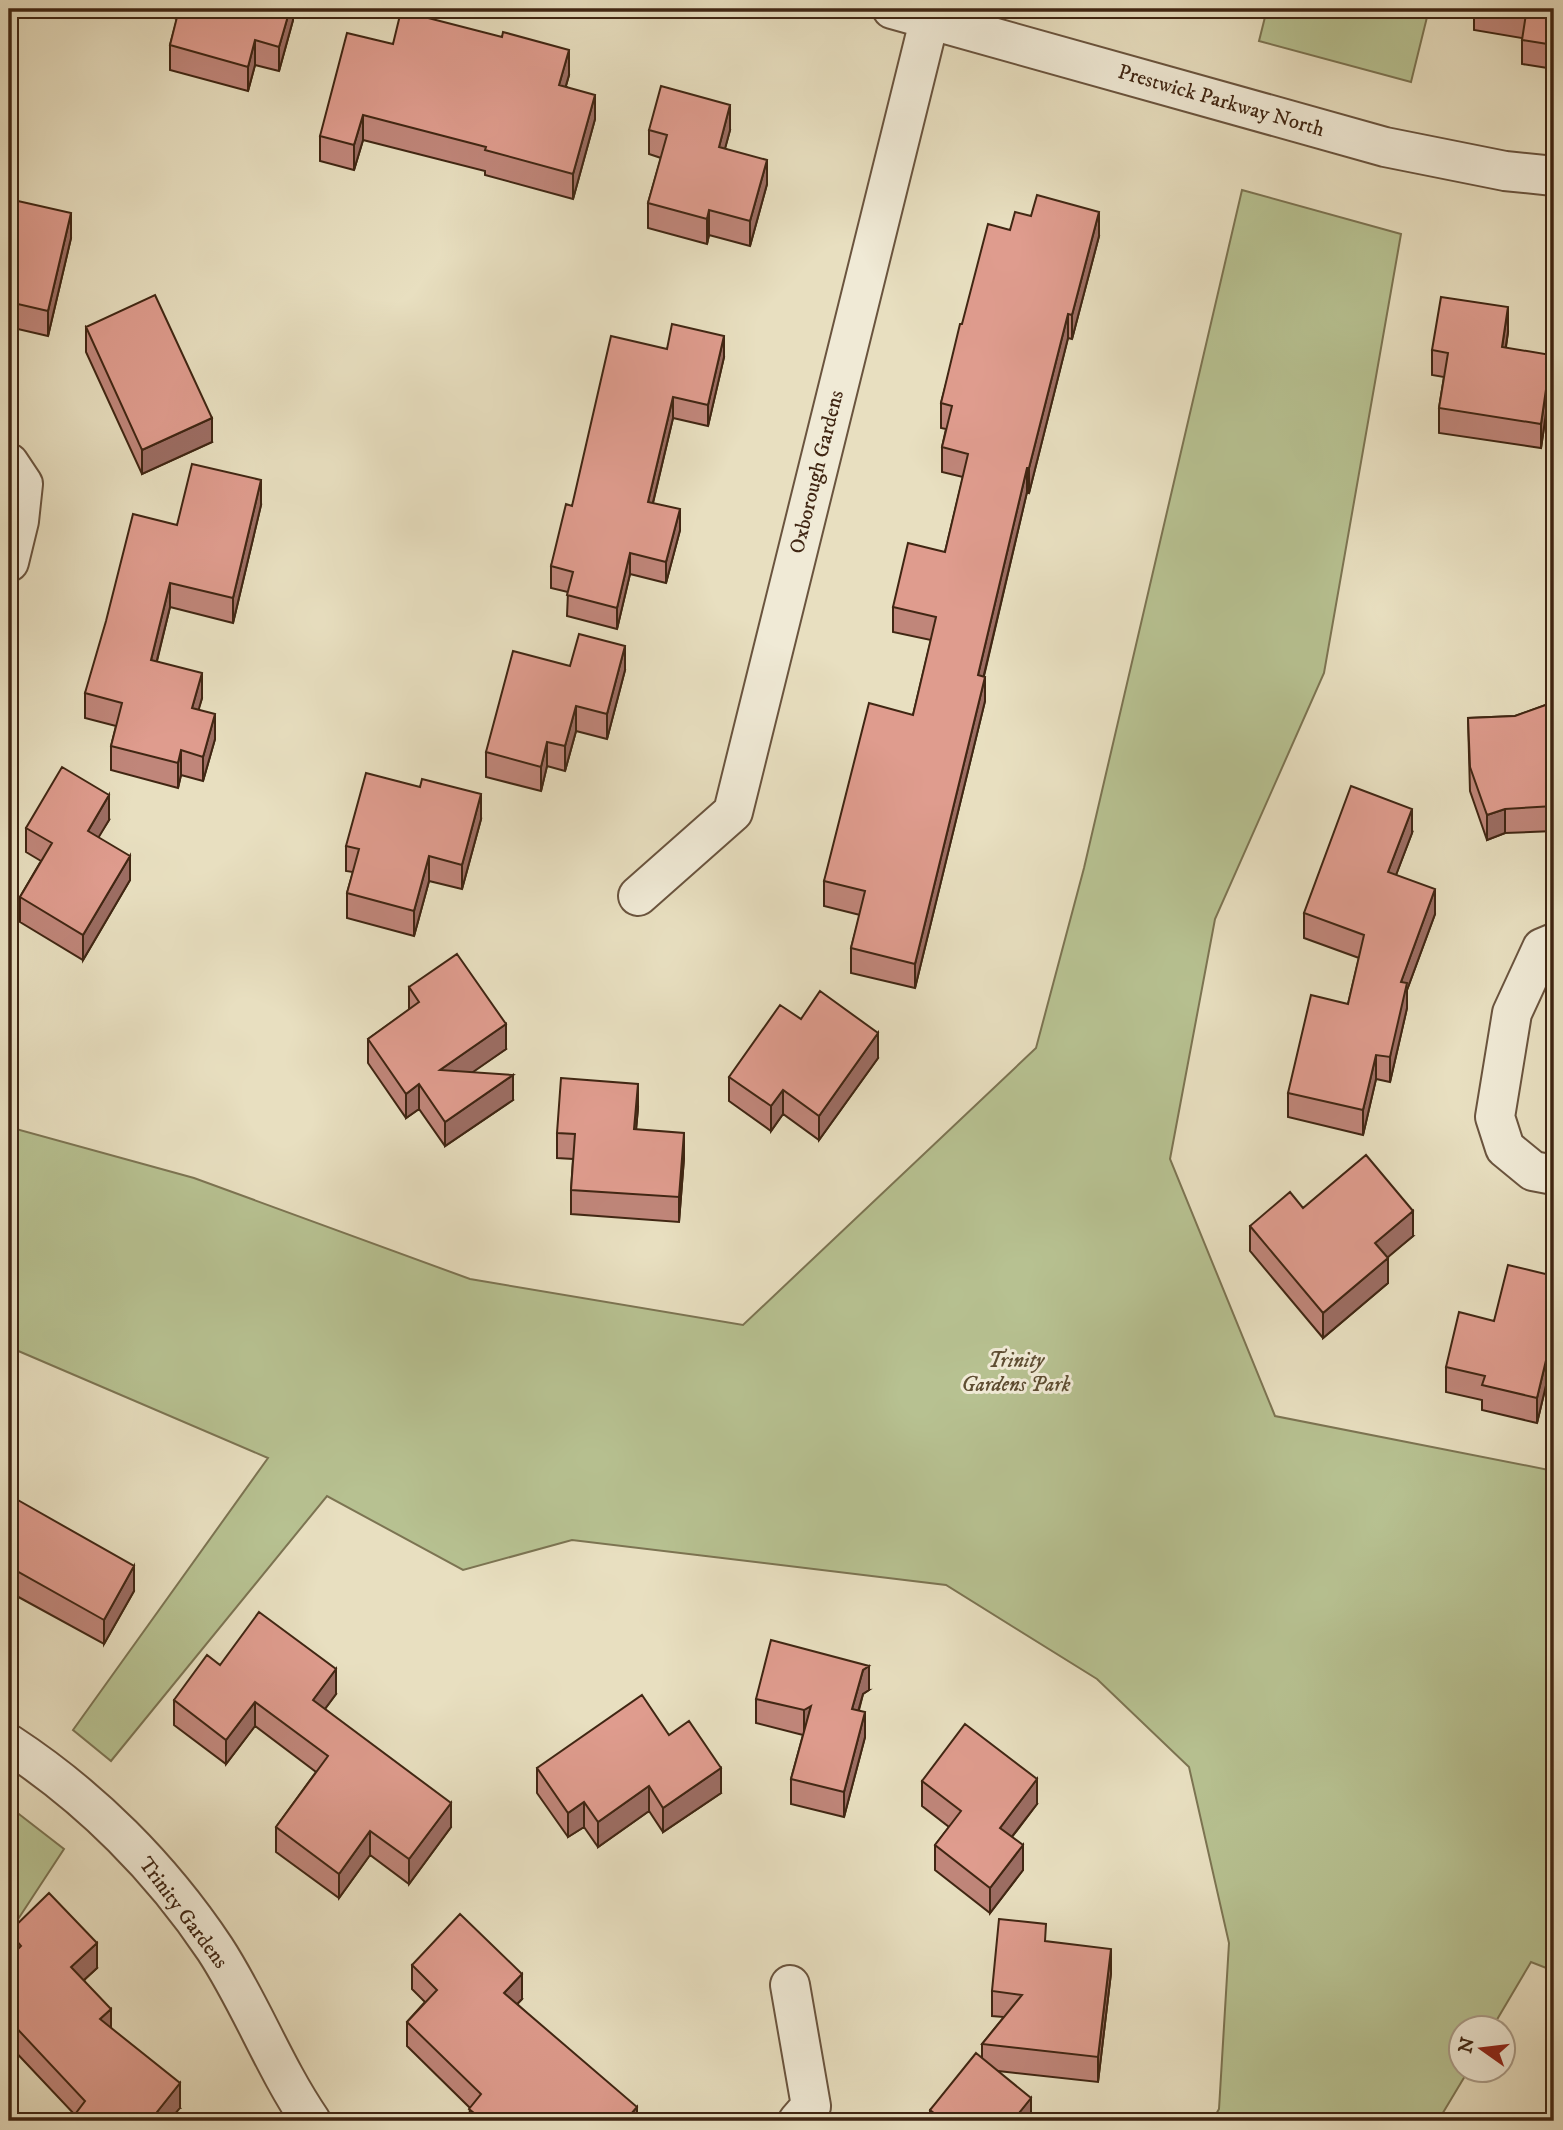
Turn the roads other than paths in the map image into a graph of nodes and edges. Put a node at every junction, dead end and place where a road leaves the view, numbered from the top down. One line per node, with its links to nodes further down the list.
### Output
1 (892, 9): 2 (street, Prestwick Parkway North)
2 (930, 14): 3 (street, Prestwick Parkway North); 6 (street, Oxborough Gardens)
3 (1554, 176)
4 (9, 463): 5 (street)
5 (9, 562)
6 (638, 896)
7 (1554, 943): 8 (street)
8 (1554, 1175)
9 (9, 1744): 11 (street, Trinity Gardens)
10 (790, 1985): 12 (street)
11 (310, 2121)
12 (798, 2121)

